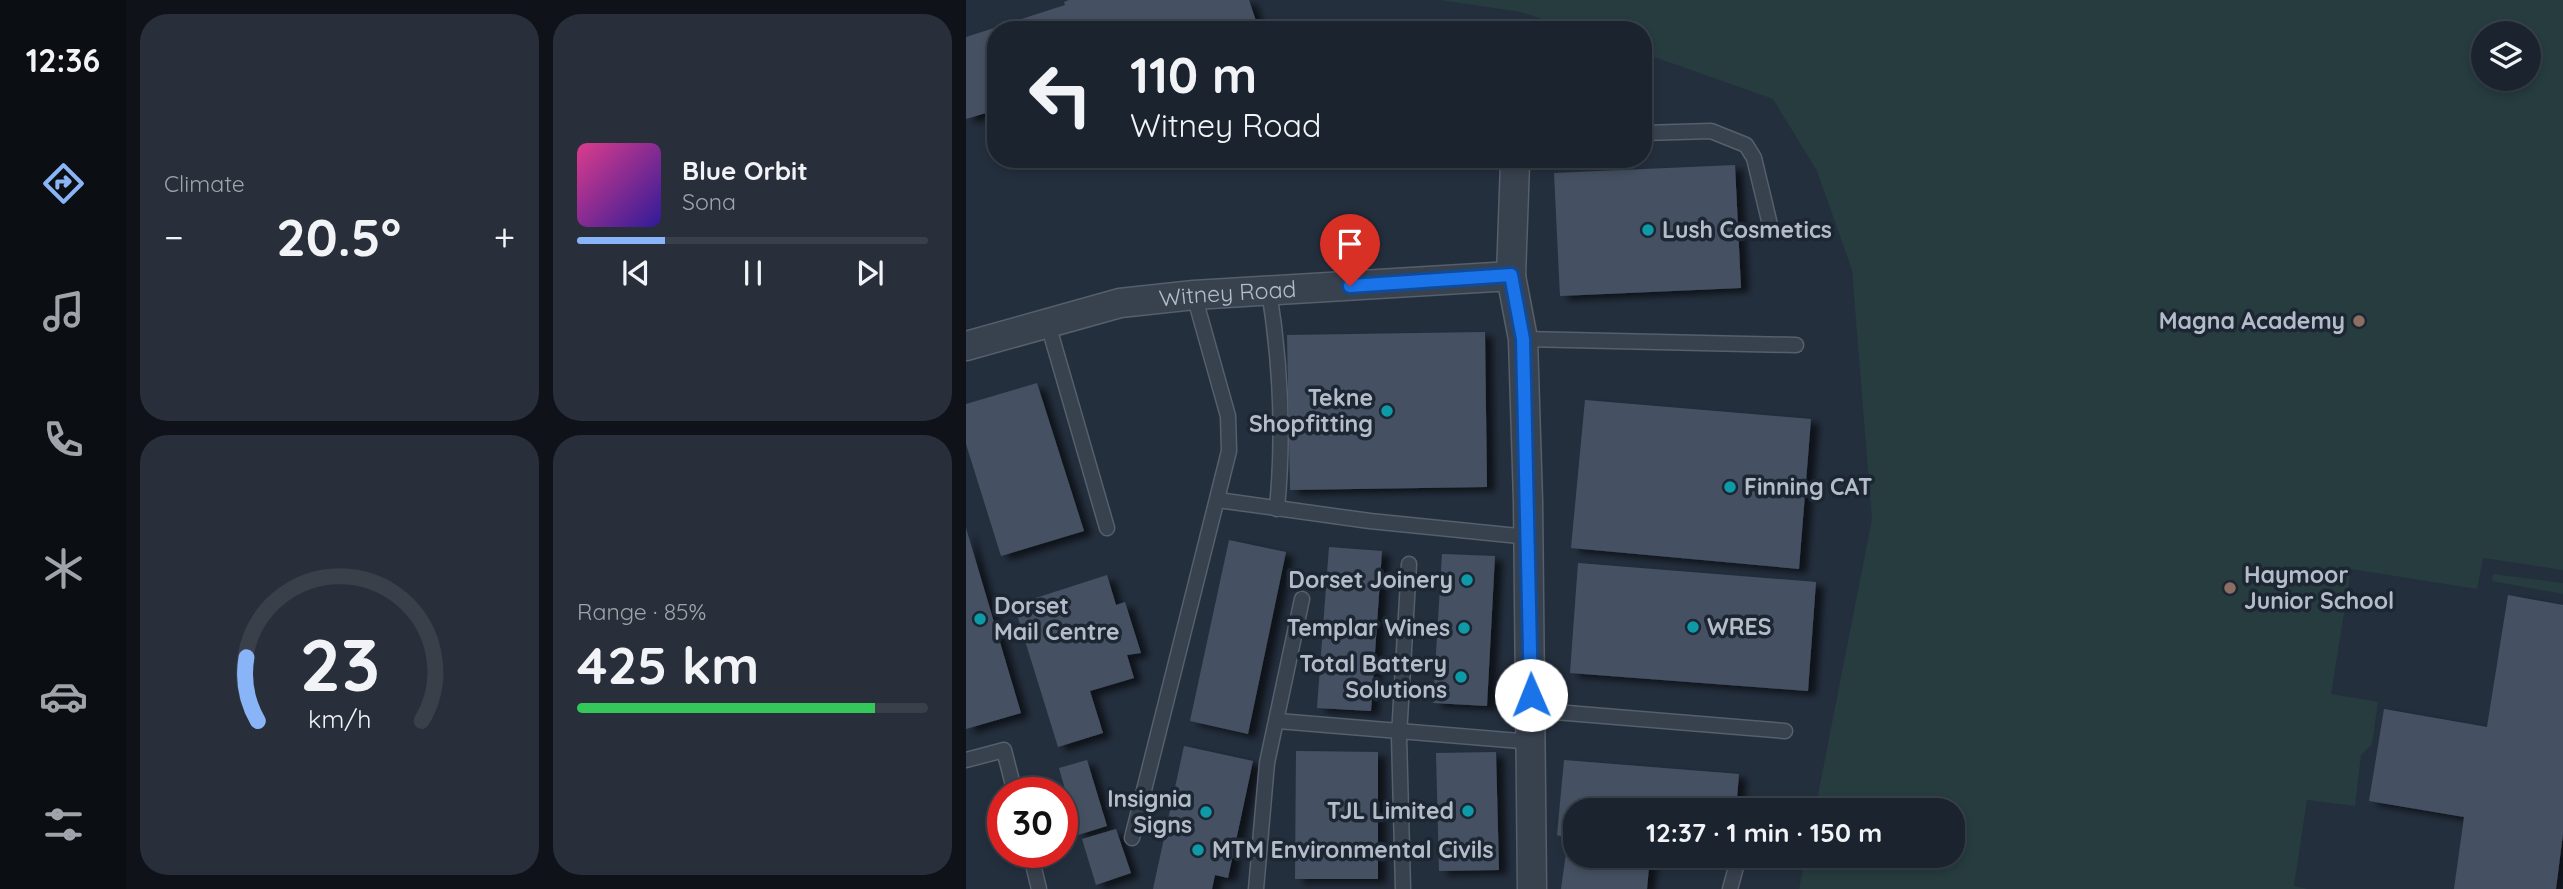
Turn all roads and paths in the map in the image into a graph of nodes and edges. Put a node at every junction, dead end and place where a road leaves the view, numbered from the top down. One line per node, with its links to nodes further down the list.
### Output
1 (1652, 133): 3 (lane)
2 (1515, 168): 4 (street)
3 (1771, 229)
4 (1511, 275): 5 (street, Witney Road); 8 (street)
5 (1269, 291): 6 (street, Witney Road); 12 (lane)
6 (1194, 295): 7 (street, Witney Road); 11 (lane)
7 (1048, 324): 10 (street, Witney Road); 13 (lane)
8 (1523, 339): 9 (lane); 14 (street)
9 (1796, 345)
10 (966, 346)
11 (1218, 500): 12 (lane); 24 (lane)
12 (1277, 509): 14 (lane)
13 (1107, 528)
14 (1529, 537): 17 (street)
15 (1409, 564): 19 (lane)
16 (1302, 599): 18 (lane)
17 (1531, 710): 20 (lane); 21 (street)
18 (1278, 721): 19 (lane); 28 (lane)
19 (1400, 730): 21 (lane); 29 (lane)
20 (1785, 731)
21 (1531, 742): 30 (street)
22 (966, 760): 23 (lane)
23 (1011, 777)
24 (1132, 838)
25 (1034, 868): 27 (lane)
26 (1736, 868): 31 (lane)
27 (1039, 889)
28 (1256, 889)
29 (1403, 889)
30 (1532, 889)
31 (1730, 889)

